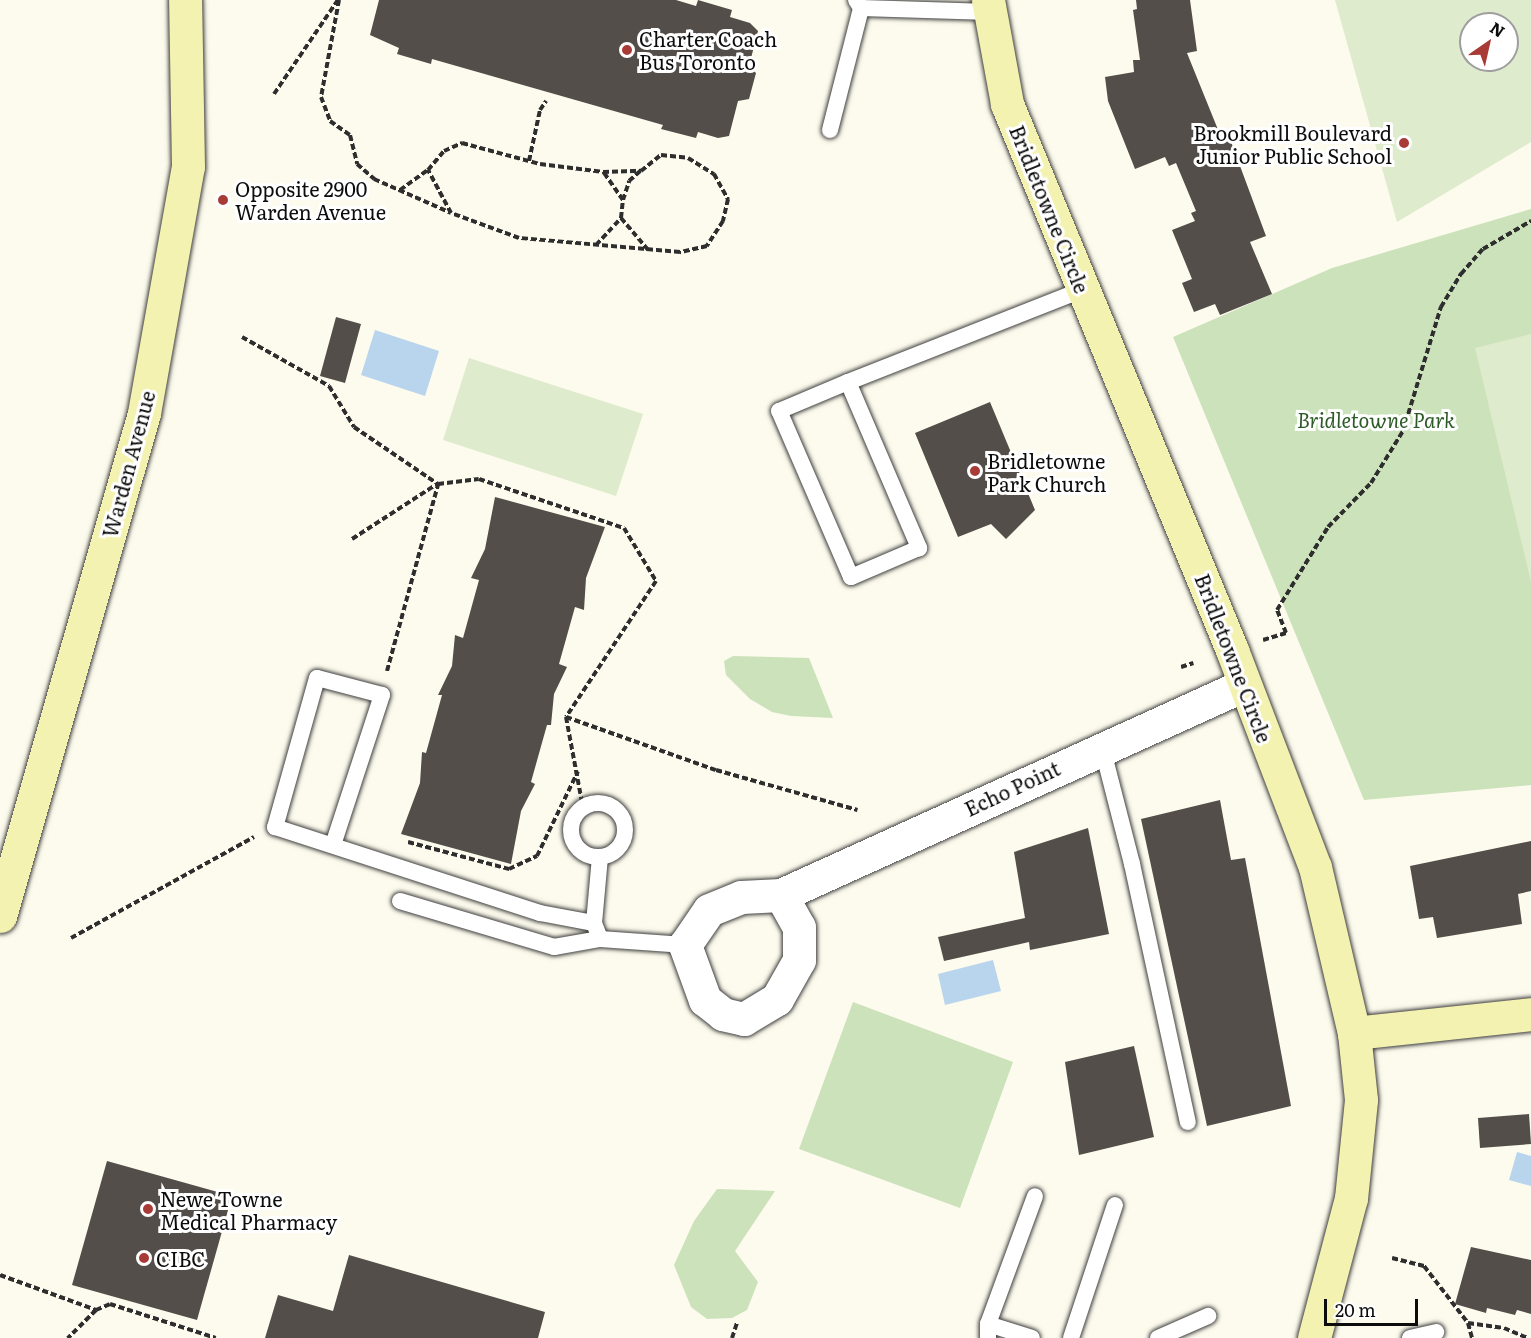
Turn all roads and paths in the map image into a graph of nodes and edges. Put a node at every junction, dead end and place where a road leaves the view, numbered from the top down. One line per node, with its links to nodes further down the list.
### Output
1 (185, 0): 40 (street, Warden Avenue)
2 (339, 0): 5 (path); 12 (path)
3 (859, 4): 4 (lane); 7 (lane)
4 (989, 6): 19 (street, Bridletowne Circle)
5 (274, 94)
6 (546, 101): 8 (path)
7 (830, 130)
8 (529, 161): 9 (path); 11 (path)
9 (428, 170): 12 (path); 14 (path)
10 (641, 171): 11 (path); 13 (path); 18 (path)
11 (603, 172): 13 (path)
12 (400, 190): 14 (path)
13 (623, 200): 15 (path)
14 (451, 213): 17 (path)
15 (621, 218): 17 (path); 18 (path)
16 (1531, 221): 24 (path)
17 (596, 245): 18 (path)
18 (649, 251)
19 (1084, 289): 21 (lane); 27 (street, Bridletowne Circle)
20 (242, 337): 22 (path)
21 (848, 382): 21 (lane)
22 (438, 484): 23 (path); 28 (path); 29 (path)
23 (352, 539)
24 (1263, 640)
25 (1193, 663): 26 (path)
26 (1181, 668)
27 (1244, 685): 30 (street, Echo Point); 45 (street, Bridletowne Circle)
28 (382, 695): 34 (lane); 36 (lane)
29 (566, 717): 31 (path); 33 (path)
30 (1102, 747): 38 (street, Echo Point); 46 (lane)
31 (578, 771): 32 (path); 35 (path)
32 (583, 808): 37 (lane); 37 (lane)
33 (857, 810)
34 (275, 827): 36 (lane); 42 (path)
35 (398, 839)
36 (333, 845): 41 (lane)
37 (600, 857): 41 (lane)
38 (782, 895): 43 (street, Echo Point); 43 (street)
39 (400, 901): 41 (lane)
40 (0, 916)
41 (597, 931): 43 (lane)
42 (71, 938)
43 (685, 945)
44 (1531, 1014): 45 (street)
45 (1354, 1034): 63 (street, Bridletowne Circle)
46 (1188, 1122)
47 (1035, 1196): 55 (lane)
48 (1115, 1205): 61 (lane)
49 (1392, 1258): 54 (path)
50 (0, 1275): 51 (path)
51 (96, 1310): 57 (path); 58 (path)
52 (1208, 1316): 62 (lane)
53 (737, 1323): 59 (path)
54 (1468, 1323): 65 (path); 66 (path)
55 (988, 1331): 60 (lane)
56 (1436, 1332): 64 (lane)
57 (68, 1338)
58 (216, 1338)
59 (732, 1338)
60 (1032, 1338)
61 (1071, 1338)
62 (1158, 1338)
63 (1314, 1338)
64 (1410, 1338)
65 (1472, 1338)
66 (1528, 1338)

